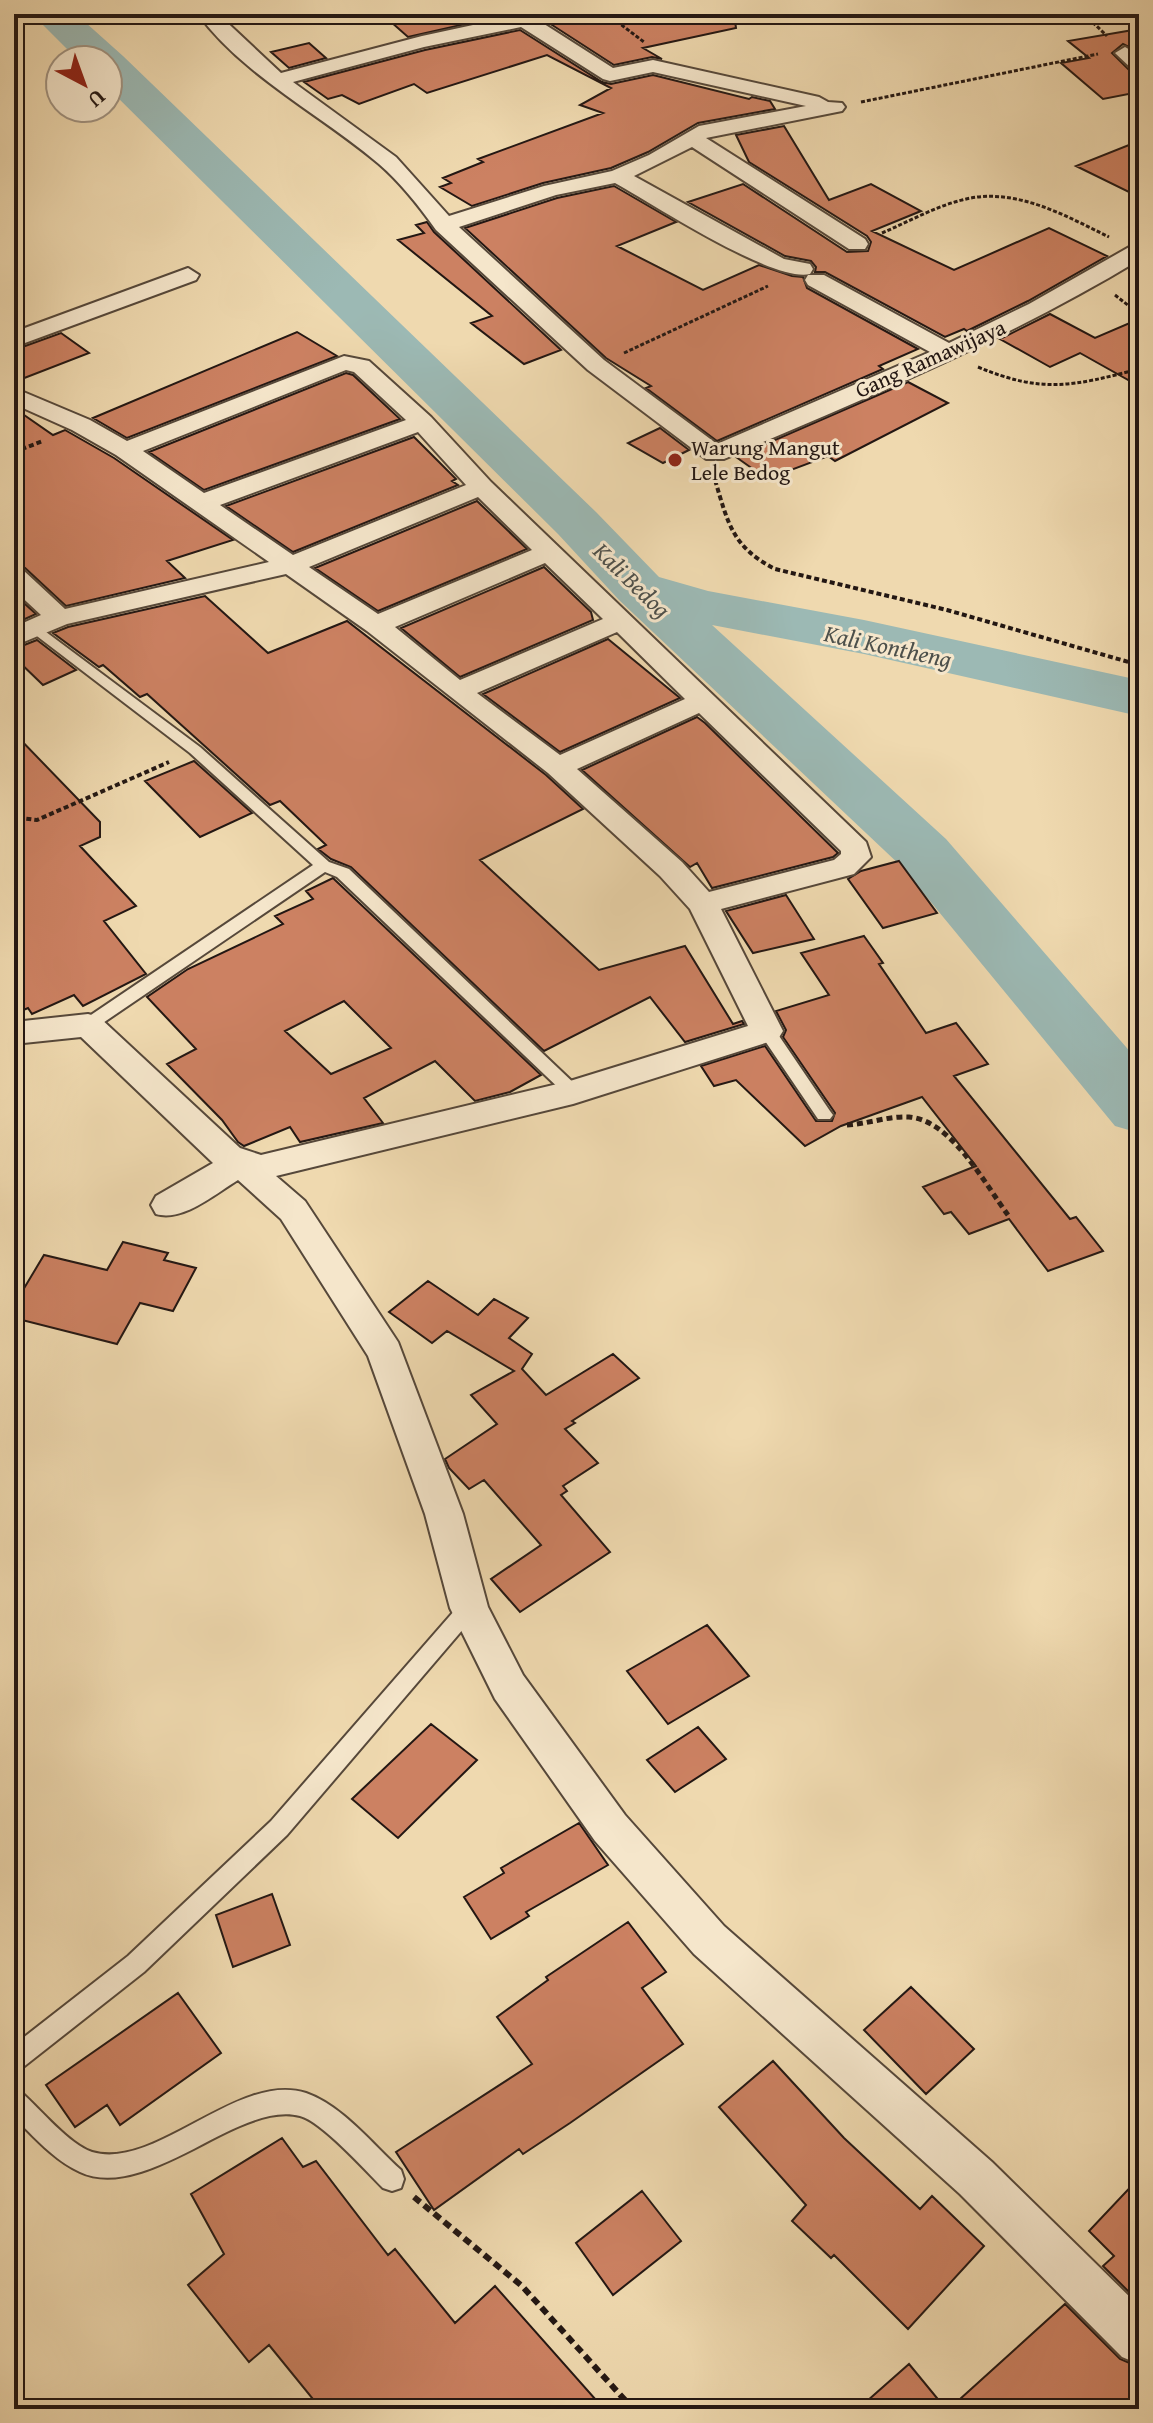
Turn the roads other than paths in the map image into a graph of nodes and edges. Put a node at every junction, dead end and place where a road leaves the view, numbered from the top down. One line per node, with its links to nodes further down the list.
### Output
1 (207, 14): 4 (street)
2 (552, 14): 3 (street)
3 (524, 20): 4 (street); 5 (street)
4 (278, 80): 7 (street)
5 (692, 138): 6 (street); 8 (street)
6 (618, 176): 7 (street); 12 (street)
7 (444, 225): 12 (street, Gang Ramawijaya)
8 (857, 244)
9 (1139, 251): 12 (street, Gang Ramawijaya)
10 (188, 275): 11 (street)
11 (14, 340)
12 (947, 352)
13 (14, 395): 15 (street)
14 (422, 422): 15 (street); 16 (street); 17 (street)
15 (125, 450): 17 (street)
16 (482, 487): 18 (street); 19 (street)
17 (201, 503): 19 (street)
18 (549, 552): 22 (street); 23 (street)
19 (291, 565): 21 (street); 23 (street)
20 (14, 576): 21 (street)
21 (59, 618): 24 (street)
22 (620, 621): 25 (street); 26 (street)
23 (376, 625): 25 (street)
24 (24, 632): 28 (lane)
25 (457, 691): 27 (street)
26 (701, 702): 27 (street); 29 (street)
27 (558, 767): 29 (street)
28 (323, 866): 30 (lane); 33 (lane)
29 (703, 904): 31 (street)
30 (88, 1025): 32 (street); 35 (street)
31 (767, 1031): 33 (street); 34 (lane)
32 (14, 1033)
33 (573, 1092): 35 (street)
34 (824, 1115)
35 (240, 1163): 36 (street); 37 (street)
36 (168, 1205)
37 (469, 1608): 38 (lane); 41 (street)
38 (14, 2060)
39 (14, 2101): 40 (lane)
40 (392, 2179)
41 (1139, 2340)

